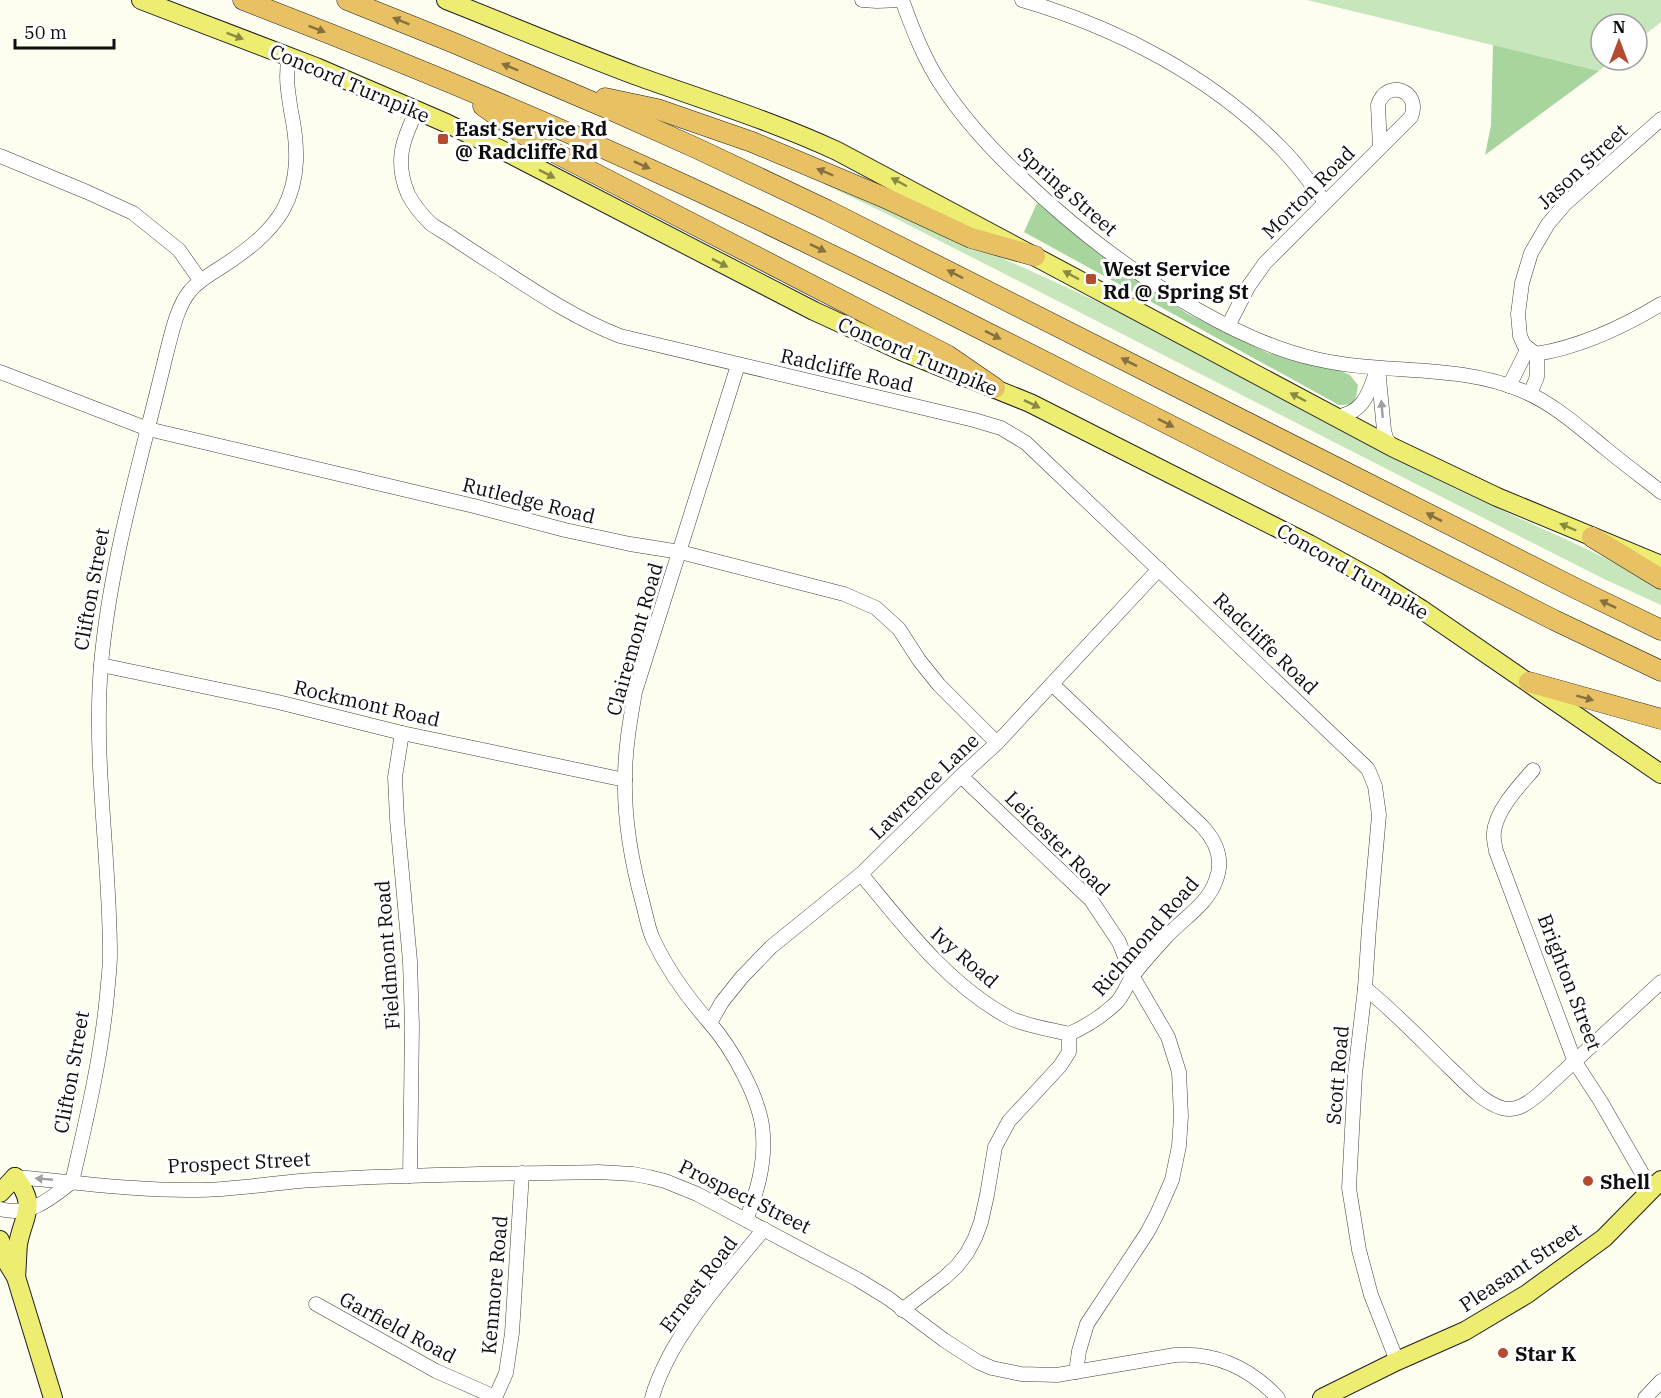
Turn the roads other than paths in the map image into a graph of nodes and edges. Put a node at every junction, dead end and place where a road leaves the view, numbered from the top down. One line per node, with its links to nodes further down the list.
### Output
1 (141, 0): 8 (main road, Concord Turnpike, one-way to 8)
2 (243, 0): 9 (highway, Concord Turnpike, one-way to 9)
3 (347, 0): 10 (highway, one-way to 3)
4 (446, 0): 16 (main road, one-way to 4)
5 (862, 0): 6 (street)
6 (902, 0): 19 (street, Spring Street)
7 (1022, 0): 15 (street)
8 (290, 57): 11 (main road, Concord Turnpike); 17 (street, Clifton Street)
9 (451, 83): 25 (highway); 38 (highway, Concord Turnpike, one-way to 38)
10 (564, 90): 16 (highway, one-way to 10); 36 (highway, one-way to 10)
11 (417, 110): 21 (street, Radcliffe Road); 25 (main road, Concord Turnpike, one-way to 25)
12 (1661, 119): 20 (street, Jason Street)
13 (1380, 148): 15 (street, Morton Road)
14 (0, 156): 17 (street)
15 (1325, 202): 19 (street, Morton Road)
16 (1035, 256): 27 (main road, one-way to 16)
17 (200, 280): 28 (street, Clifton Street)
18 (1661, 304): 20 (street)
19 (1228, 326): 22 (street, Spring Street)
20 (1532, 351): 24 (street); 26 (street, Jason Street)
21 (738, 365): 32 (street, Clairemont Road); 34 (street, Radcliffe Road)
22 (1378, 368): 24 (street, Spring Street); 27 (street); 29 (street, one-way to 22)
23 (0, 372): 28 (street, Rutledge Road)
24 (1509, 386): 26 (street, Spring Street)
25 (995, 388): 39 (main road, Concord Turnpike, one-way to 39)
26 (1530, 394): 30 (street, Spring Street)
27 (1334, 417): 29 (main road)
28 (148, 429): 32 (street, Rutledge Road); 37 (street, Clifton Street)
29 (1392, 447): 31 (main road, one-way to 29)
30 (1661, 492)
31 (1592, 537): 33 (main road); 35 (highway)
32 (680, 552): 43 (street, Rutledge Road); 47 (street, Clairemont Road)
33 (1661, 565)
34 (1159, 569): 40 (street, Lawrence Lane); 48 (street, Radcliffe Road)
35 (1661, 579)
36 (1661, 630)
37 (101, 665): 42 (street, Rockmont Road); 59 (street, Clifton Street)
38 (1661, 671)
39 (1529, 682): 41 (highway, one-way to 41); 45 (main road, Concord Turnpike)
40 (1052, 684): 43 (street, Lawrence Lane); 50 (street, Richmond Road)
41 (1661, 719)
42 (402, 733): 47 (street, Rockmont Road); 58 (street, Fieldmont Road)
43 (997, 743): 46 (street, Lawrence Lane)
44 (1533, 770): 55 (street, Brighton Street)
45 (1661, 774)
46 (961, 776): 49 (street, Lawrence Lane); 50 (street, Leicester Road)
47 (625, 780): 53 (street, Clairemont Road)
48 (1375, 786): 52 (street, Scott Road)
49 (861, 874): 53 (street, Lawrence Lane); 54 (street, Ivy Road)
50 (1133, 977): 54 (street, Richmond Road); 71 (street, Leicester Road)
51 (1661, 982): 55 (street)
52 (1365, 988): 55 (street); 70 (street, Scott Road)
53 (710, 1023): 64 (street, Clairemont Road)
54 (1069, 1034): 69 (street)
55 (1575, 1062): 60 (street, Brighton Street)
56 (522, 1173): 58 (street, Prospect Street); 64 (street, Prospect Street); 73 (street, Kenmore Road)
57 (7, 1176): 59 (street, Prospect Street, one-way to 57); 61 (main road); 63 (main road)
58 (410, 1176): 59 (street, Prospect Street)
59 (72, 1182): 63 (street)
60 (1658, 1191): 70 (main road, Pleasant Street)
61 (0, 1192)
62 (0, 1209): 63 (street)
63 (28, 1210): 67 (main road)
64 (746, 1220): 65 (street, Prospect Street)
65 (764, 1229): 69 (street, Prospect Street); 75 (street, Ernest Road)
66 (0, 1240): 67 (main road)
67 (16, 1277): 74 (main road)
68 (316, 1304): 73 (street, Garfield Road)
69 (902, 1310): 71 (street, Prospect Street)
70 (1397, 1361): 77 (main road, Pleasant Street)
71 (1076, 1372): 76 (street, Prospect Street)
72 (1661, 1381): 78 (street)
73 (495, 1397)
74 (53, 1398)
75 (652, 1398)
76 (1278, 1398)
77 (1322, 1398)
78 (1644, 1398)

